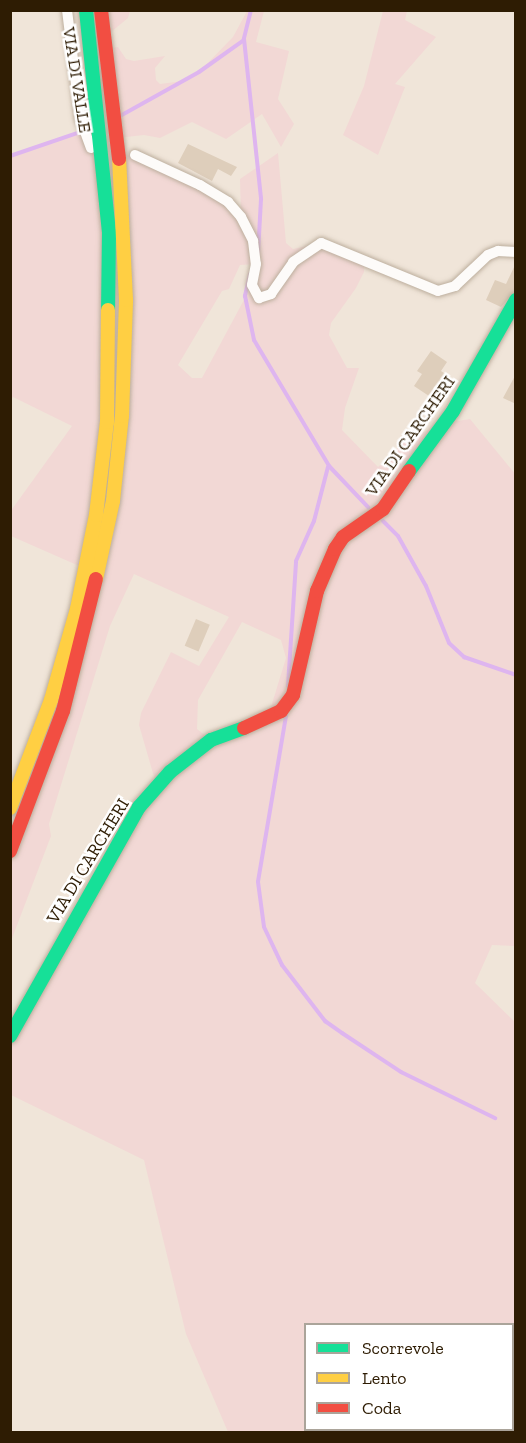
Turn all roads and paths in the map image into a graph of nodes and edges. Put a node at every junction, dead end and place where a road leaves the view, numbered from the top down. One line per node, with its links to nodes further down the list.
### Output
1 (67, 10): 4 (street, VIA DI VALLE)
2 (86, 10): 8 (main road)
3 (101, 10): 9 (main road)
4 (91, 148)
5 (135, 155): 6 (street)
6 (516, 252)
7 (516, 300): 10 (main road, VIA DI CARCHERI)
8 (10, 808)
9 (10, 851)
10 (10, 1036)

